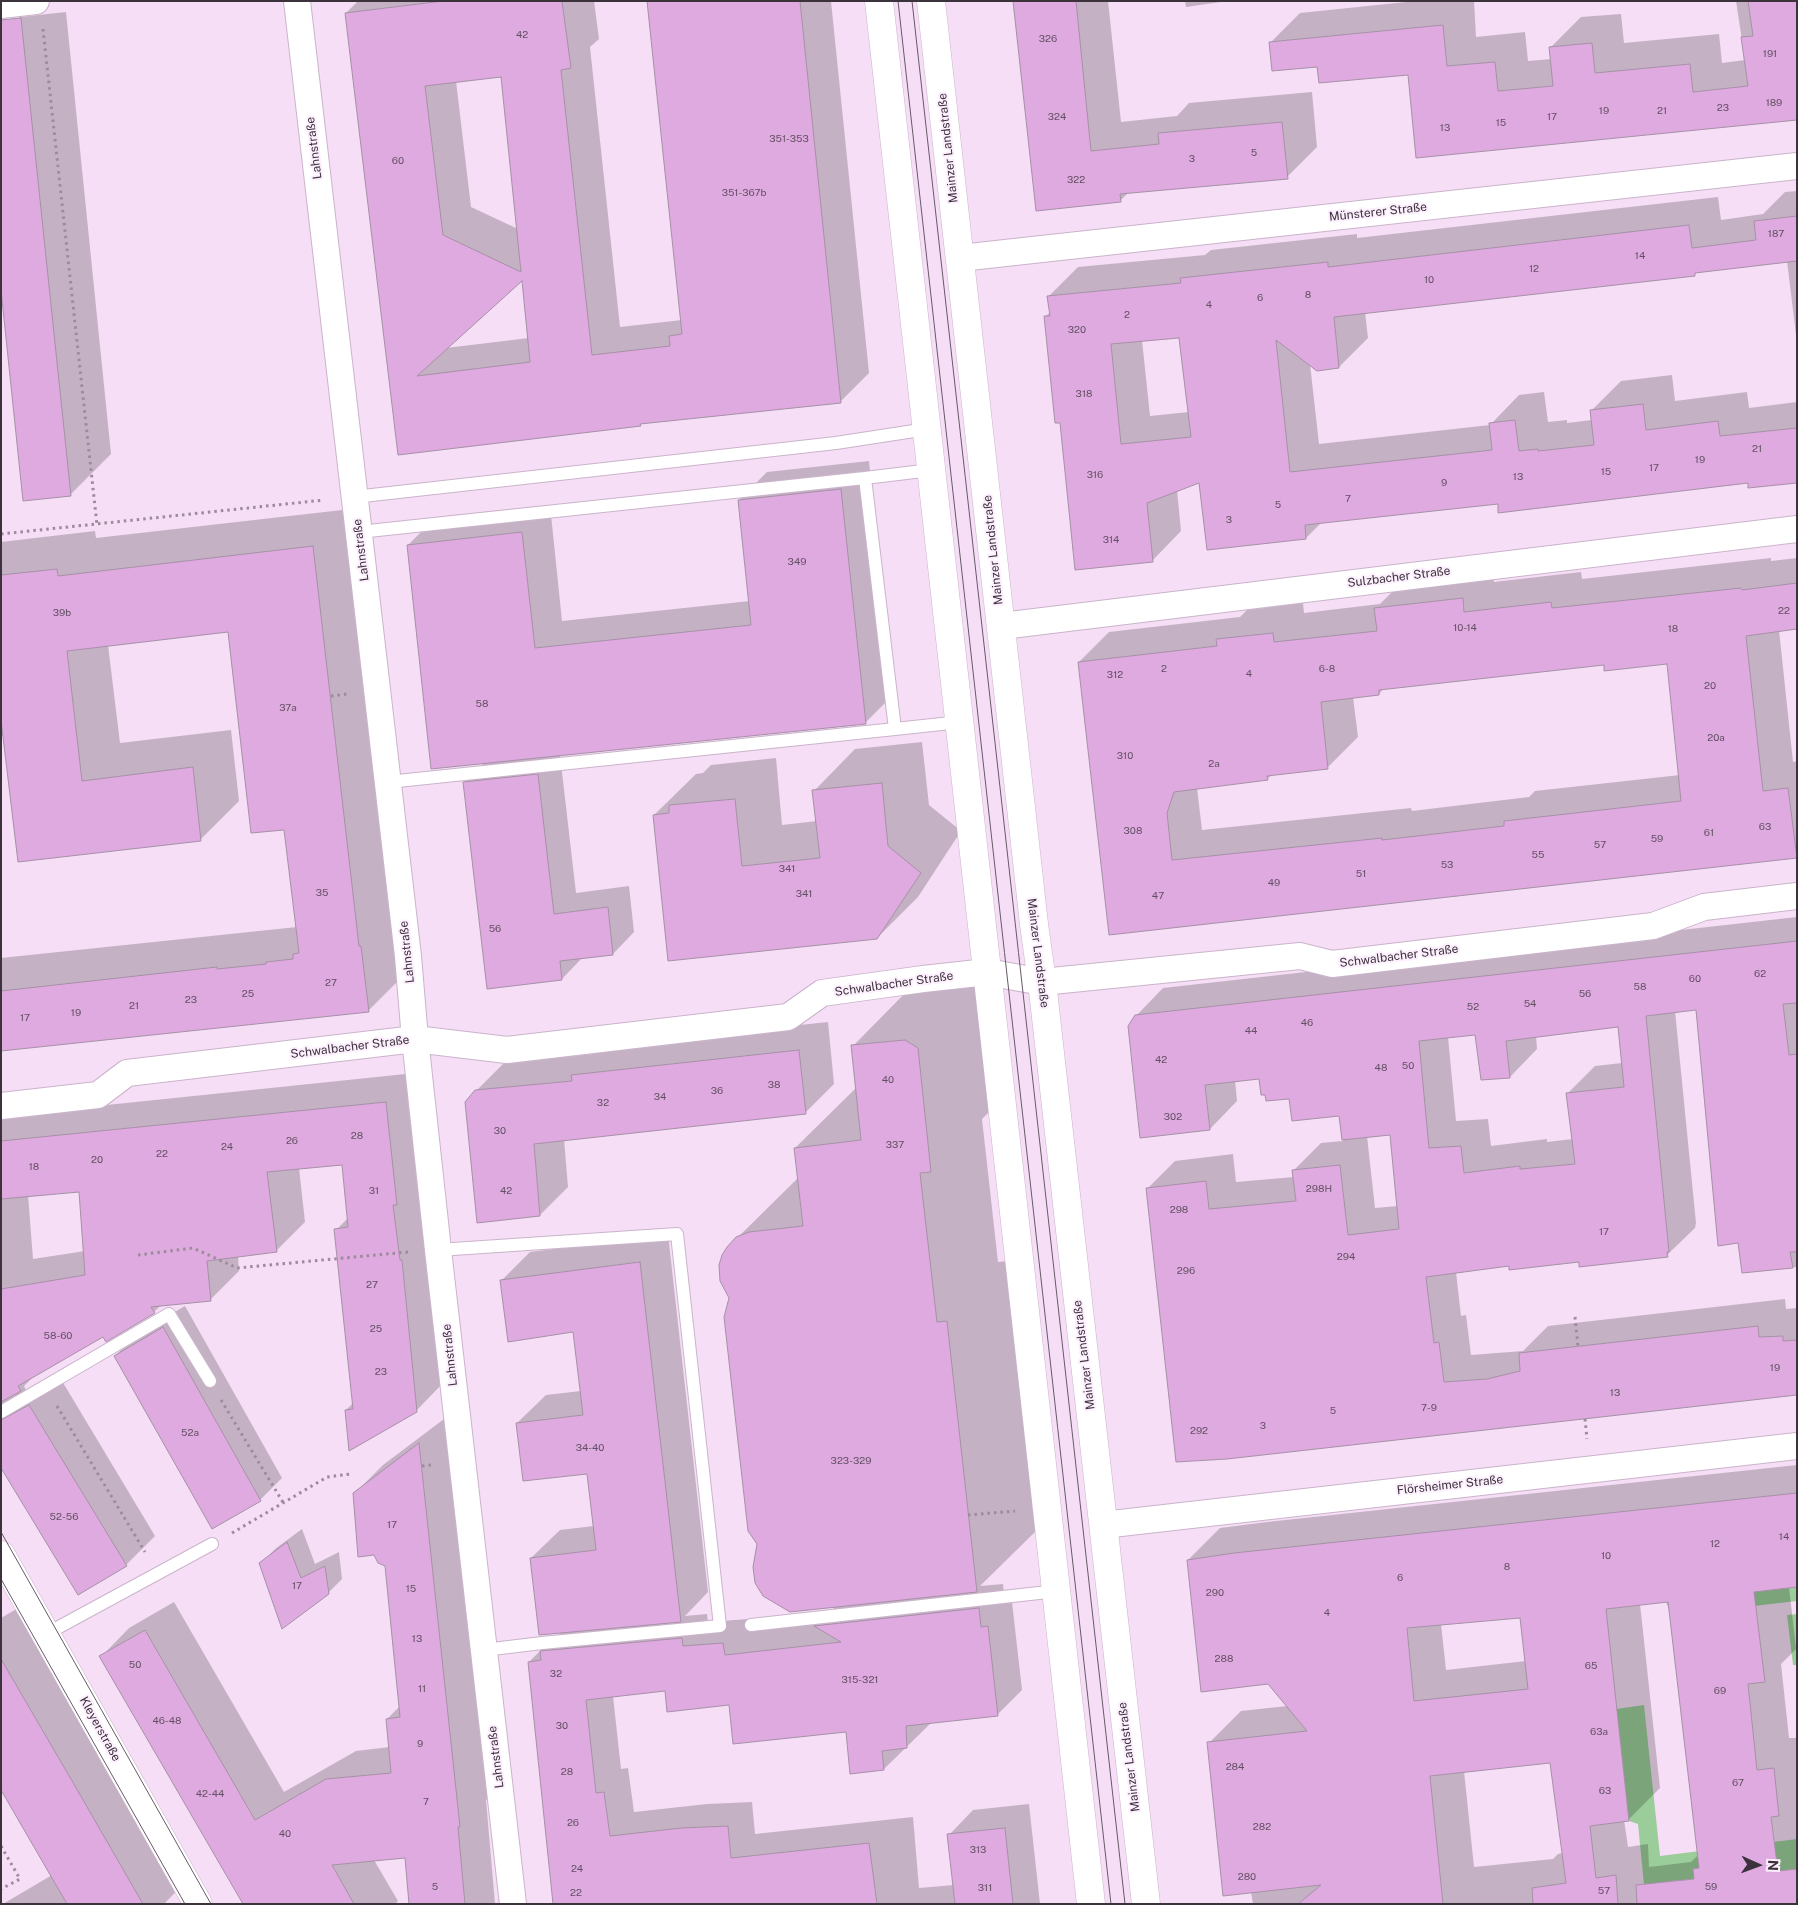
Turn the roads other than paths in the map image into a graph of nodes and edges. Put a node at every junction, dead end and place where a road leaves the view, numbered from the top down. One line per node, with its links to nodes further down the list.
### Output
1 (297, 1): 11 (street, Lahnstraße)
2 (880, 1): 8 (main road)
3 (931, 1): 7 (main road, Mainzer Landstraße)
4 (1, 5): 5 (street)
5 (39, 11)
6 (1797, 166): 7 (street, Münsterer Straße)
7 (960, 258): 14 (main road, Mainzer Landstraße)
8 (927, 429): 9 (main road); 11 (lane)
9 (931, 470): 10 (lane); 15 (main road)
10 (865, 478): 13 (lane); 16 (lane)
11 (354, 497): 13 (street, Lahnstraße)
12 (1797, 529): 14 (street, Sulzbacher Straße)
13 (359, 532): 17 (street, Lahnstraße)
14 (1002, 626): 20 (main road, Mainzer Landstraße)
15 (960, 722): 16 (lane); 19 (main road)
16 (895, 729): 17 (lane)
17 (388, 782): 21 (street, Lahnstraße)
18 (1797, 896): 20 (street, Schwalbacher Straße)
19 (987, 972): 20 (street, Schwalbacher Straße); 21 (street, Schwalbacher Straße); 30 (main road)
20 (1042, 982): 27 (main road, Mainzer Landstraße)
21 (415, 1039): 22 (street, Schwalbacher Straße); 23 (street, Lahnstraße)
22 (1, 1106)
23 (438, 1250): 33 (street, Lahnstraße); 33 (lane)
24 (210, 1381): 25 (lane)
25 (1, 1412)
26 (1797, 1446): 27 (street, Flörsheimer Straße)
27 (1103, 1525): 37 (main road, Mainzer Landstraße)
28 (212, 1544): 32 (lane)
29 (4, 1565): 32 (main road, Kleyerstraße)
30 (1058, 1591): 31 (lane); 36 (main road)
31 (750, 1625)
32 (46, 1634): 34 (main road, Kleyerstraße)
33 (484, 1650): 35 (street, Lahnstraße)
34 (198, 1904)
35 (513, 1904)
36 (1091, 1904)
37 (1146, 1904)

